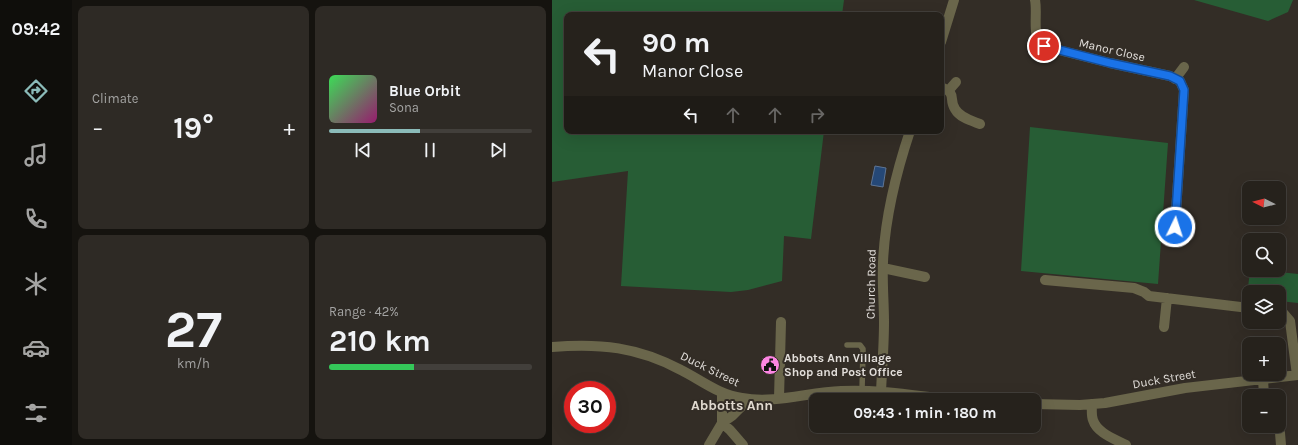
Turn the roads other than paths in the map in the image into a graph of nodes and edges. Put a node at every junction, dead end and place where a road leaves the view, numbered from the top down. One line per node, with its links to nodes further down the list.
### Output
1 (954, 0): 3 (street)
2 (1035, 0): 5 (street, Manor Close)
3 (944, 32)
4 (1184, 67): 5 (street)
5 (1175, 79): 10 (street)
6 (956, 82): 7 (street)
7 (945, 88): 8 (street)
8 (980, 124)
9 (909, 134): 11 (street, Church Road)
10 (1179, 224)
11 (883, 268): 12 (street); 25 (street, Church Road)
12 (925, 277)
13 (1045, 280): 14 (street)
14 (1167, 298): 15 (street); 18 (street)
15 (1242, 307)
16 (1286, 316): 21 (street)
17 (781, 322): 28 (street)
18 (1164, 327)
19 (847, 345): 24 (lane)
20 (552, 347): 26 (street, Duck Street)
21 (1298, 375): 22 (street, Duck Street)
22 (1286, 376)
23 (1246, 381): 31 (street, Duck Street)
24 (862, 391): 25 (street, Duck Street); 28 (street, Duck Street)
25 (881, 392): 27 (street, Duck Street)
26 (722, 393): 29 (street, Duck Street); 32 (street)
27 (890, 393)
28 (779, 398): 29 (street, Duck Street)
29 (749, 399): 32 (street)
30 (1041, 404): 31 (street, Duck Street)
31 (1092, 404): 36 (street)
32 (722, 424): 34 (street); 35 (street)
33 (1280, 433): 37 (street)
34 (709, 445)
35 (744, 445)
36 (1126, 445)
37 (1281, 445)

